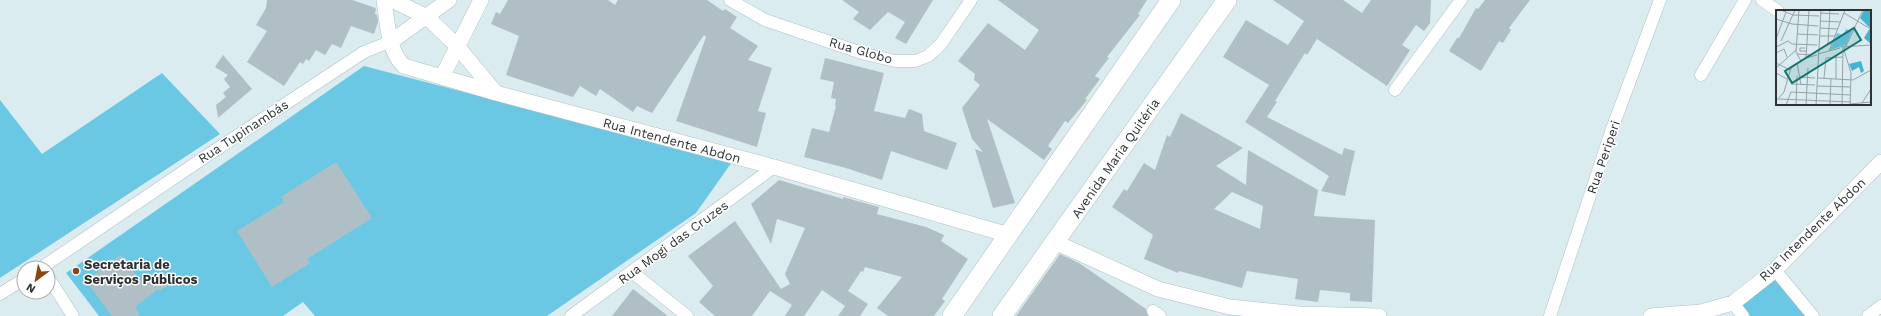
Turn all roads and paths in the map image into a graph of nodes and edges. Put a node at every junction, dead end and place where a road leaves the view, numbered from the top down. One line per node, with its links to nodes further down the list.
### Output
1 (384, 0): 15 (street, Rua Intendente Abdon)
2 (392, 0): 14 (street)
3 (449, 0): 14 (street, Rua Tupinambás)
4 (481, 0): 16 (street)
5 (730, 0): 6 (street, Rua Globo)
6 (971, 0)
7 (1171, 0): 23 (main road)
8 (1227, 0): 24 (main road, Avenida Maria Quitéria)
9 (1461, 0): 19 (street)
10 (1745, 0): 17 (street)
11 (1762, 0): 13 (street)
12 (1656, 2): 40 (street, Rua Periperi)
13 (1777, 10)
14 (427, 17): 15 (street, Rua Tupinambás); 16 (street)
15 (392, 41): 18 (street, Rua Intendente Abdon); 25 (street, Rua Tupinambás)
16 (458, 46): 18 (street); 20 (street)
17 (1701, 75)
18 (442, 77): 20 (street, Rua Intendente Abdon)
19 (1395, 90)
20 (496, 93): 22 (street, Rua Intendente Abdon)
21 (1881, 162): 26 (street, Rua Intendente Abdon)
22 (774, 167): 23 (street, Rua Intendente Abdon); 27 (street, Rua Mogi das Cruzes)
23 (1009, 235): 37 (main road)
24 (1055, 242): 33 (street); 38 (main road, Avenida Maria Quitéria)
25 (56, 261)
26 (1774, 270): 31 (street, Rua Intendente Abdon); 43 (street)
27 (632, 272): 35 (street, Rua Mogi das Cruzes); 36 (street)
28 (16, 284): 30 (street)
29 (56, 290): 34 (street)
30 (0, 294)
31 (1733, 303): 41 (street, Rua Intendente Abdon); 42 (street)
32 (1881, 306): 44 (street)
33 (1298, 315): 39 (street)
34 (73, 316)
35 (571, 316)
36 (687, 316)
37 (952, 316)
38 (1002, 316)
39 (1379, 316)
40 (1550, 316)
41 (1650, 316)
42 (1743, 316)
43 (1813, 316)
44 (1868, 316)

